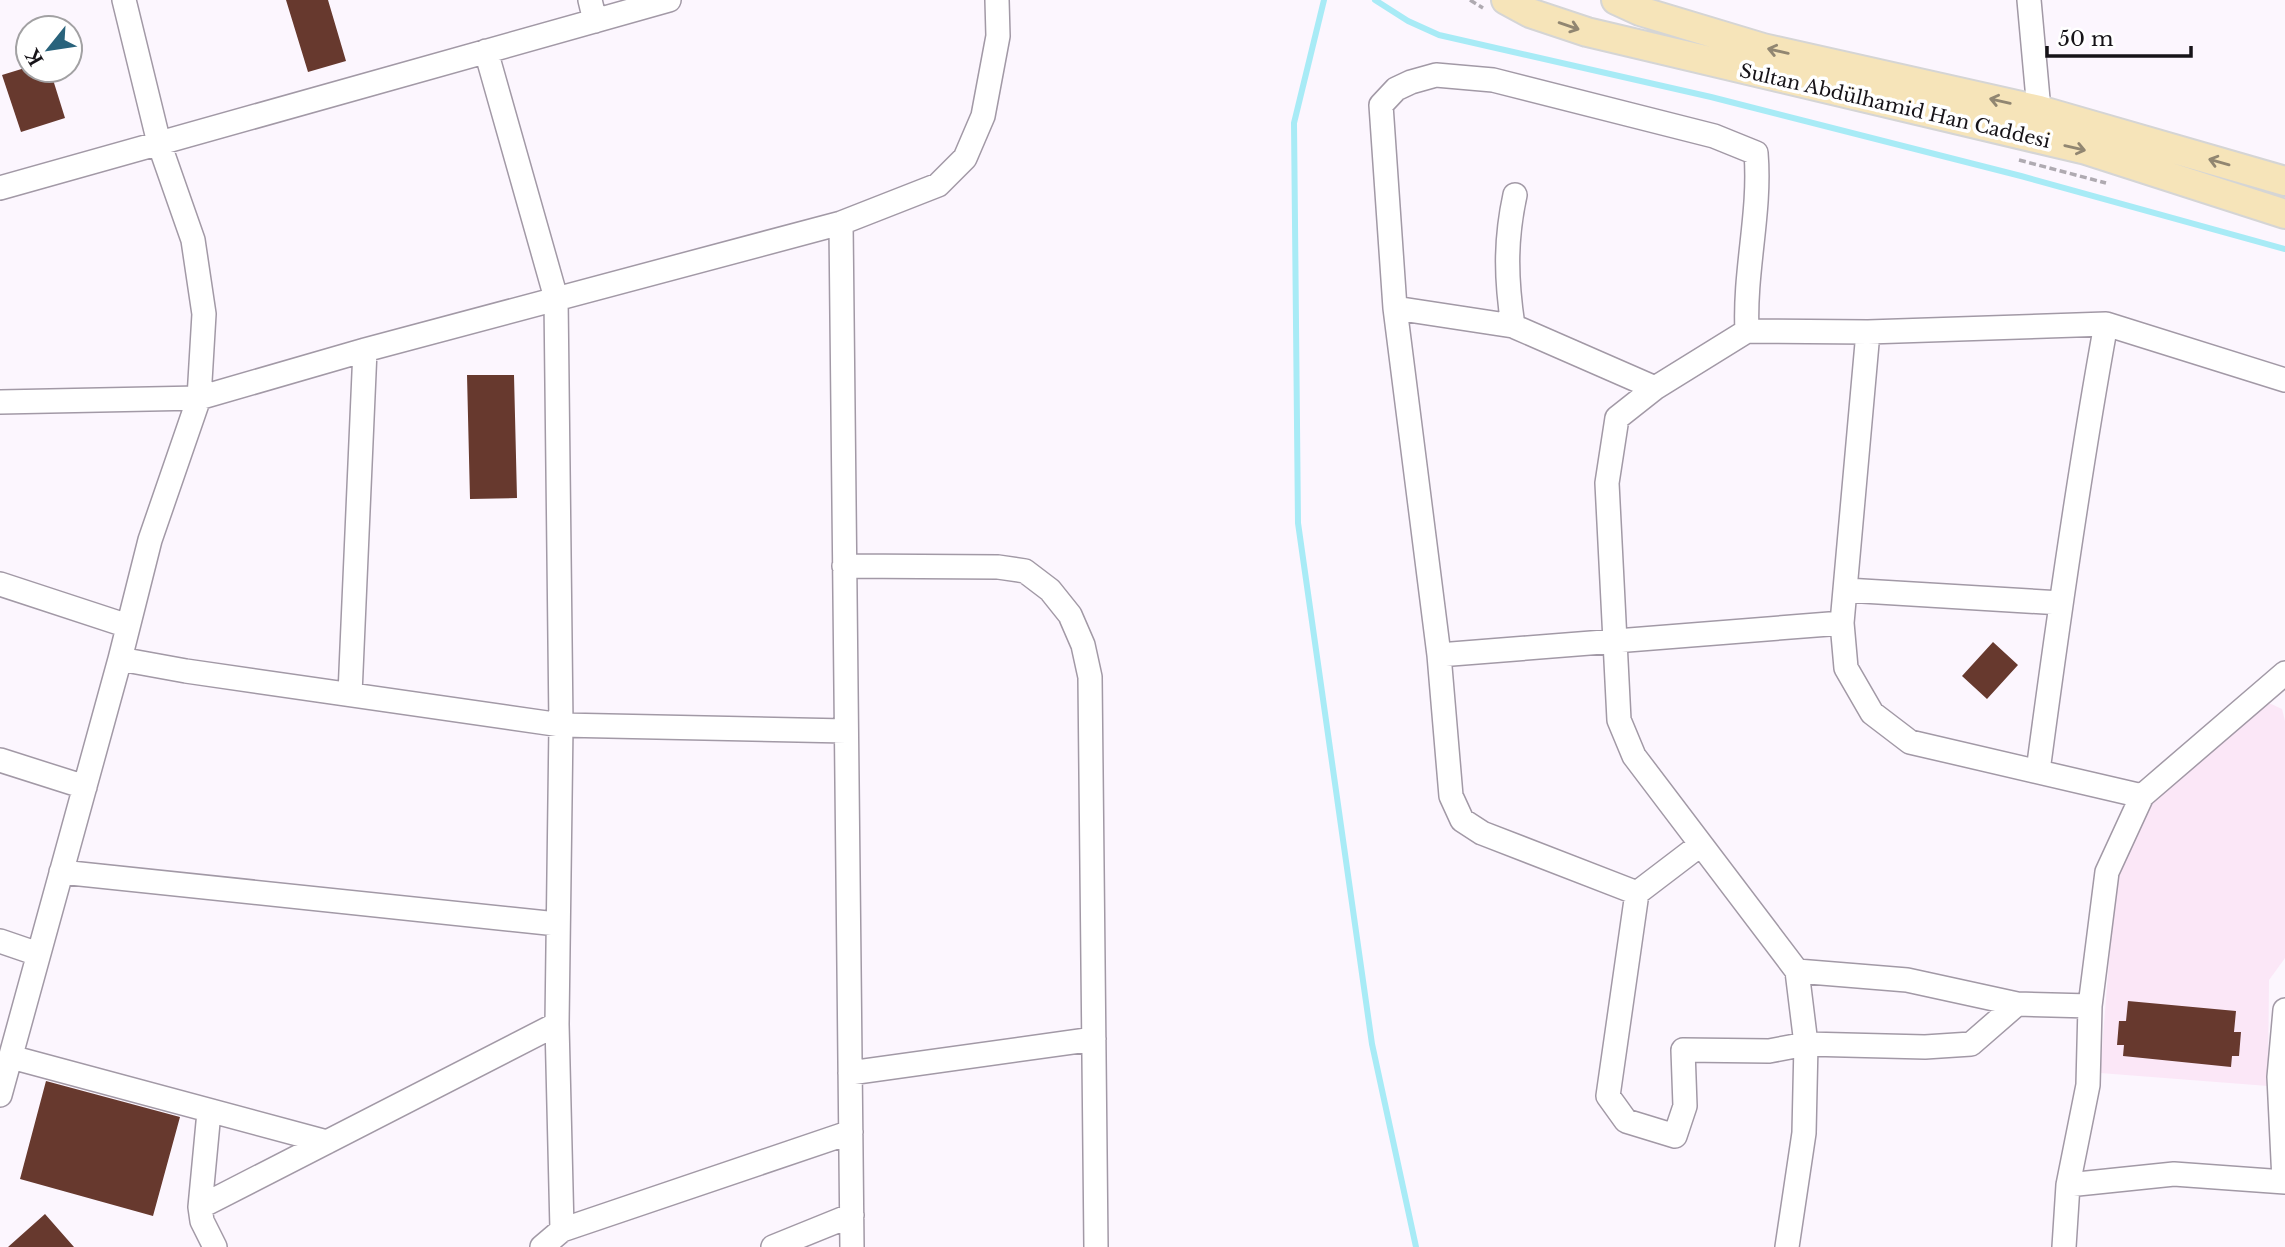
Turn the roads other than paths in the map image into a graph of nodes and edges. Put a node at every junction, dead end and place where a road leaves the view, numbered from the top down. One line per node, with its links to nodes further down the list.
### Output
1 (124, 0): 10 (street)
2 (669, 0): 7 (street)
3 (997, 0): 15 (street)
4 (1506, 0): 14 (main road, Sultan Abdülhamid Han Caddesi, one-way to 14)
5 (1616, 0): 9 (main road, Sultan Abdülhamid Han Caddesi, one-way to 5)
6 (2029, 0): 9 (street)
7 (593, 10): 8 (street)
8 (486, 51): 10 (street); 16 (street)
9 (2039, 110): 11 (main road, Sultan Abdülhamid Han Caddesi, one-way to 9)
10 (159, 143): 12 (street); 25 (street)
11 (2285, 181)
12 (0, 188)
13 (1515, 195): 19 (street)
14 (2285, 214)
15 (841, 223): 16 (street); 27 (street)
16 (556, 298): 22 (street); 38 (street)
17 (1395, 308): 19 (street); 20 (street); 34 (street)
18 (2106, 324): 21 (street); 23 (street); 30 (street)
19 (1513, 326): 24 (street)
20 (1747, 331): 21 (street); 24 (street)
21 (1868, 332): 29 (street)
22 (365, 350): 25 (street); 37 (street)
23 (2285, 380)
24 (1656, 388): 33 (street)
25 (199, 398): 26 (street); 32 (street)
26 (0, 402)
27 (844, 566): 39 (street); 55 (street)
28 (0, 584): 32 (street)
29 (1846, 590): 30 (street); 31 (street)
30 (2061, 603): 41 (street)
31 (1842, 623): 33 (street); 41 (street)
32 (128, 626): 35 (street)
33 (1614, 640): 34 (street); 44 (street)
34 (1440, 655): 46 (street)
35 (120, 659): 37 (street); 42 (street)
36 (2285, 673): 43 (street)
37 (350, 694): 38 (street)
38 (561, 725): 39 (street); 47 (street)
39 (846, 731): 58 (street)
40 (0, 760): 42 (street)
41 (2038, 771): 43 (street)
42 (85, 787): 45 (street)
43 (2141, 796): 52 (street)
44 (1700, 845): 46 (street); 50 (street)
45 (61, 872): 47 (street); 49 (street)
46 (1637, 893): 56 (street)
47 (557, 924): 54 (street)
48 (0, 941): 49 (street)
49 (38, 954): 57 (street)
50 (1797, 971): 51 (street); 56 (street)
51 (2017, 1004): 52 (street); 56 (street)
52 (2090, 1006): 64 (street)
53 (2285, 1010): 63 (street)
54 (557, 1024): 62 (street); 67 (street)
55 (1094, 1039): 58 (street); 72 (street)
56 (1807, 1044): 73 (street)
57 (11, 1058): 59 (street); 60 (street)
58 (850, 1073): 61 (street)
59 (0, 1095)
60 (209, 1112): 62 (street); 65 (street)
61 (850, 1132): 66 (street); 67 (street)
62 (327, 1142): 65 (street)
63 (2284, 1182): 64 (street)
64 (2068, 1185): 74 (street)
65 (200, 1207): 68 (street)
66 (852, 1215): 70 (street); 71 (street)
67 (562, 1230): 69 (street)
68 (215, 1247)
69 (542, 1247)
70 (773, 1247)
71 (852, 1247)
72 (1096, 1247)
73 (1787, 1247)
74 (2064, 1247)

